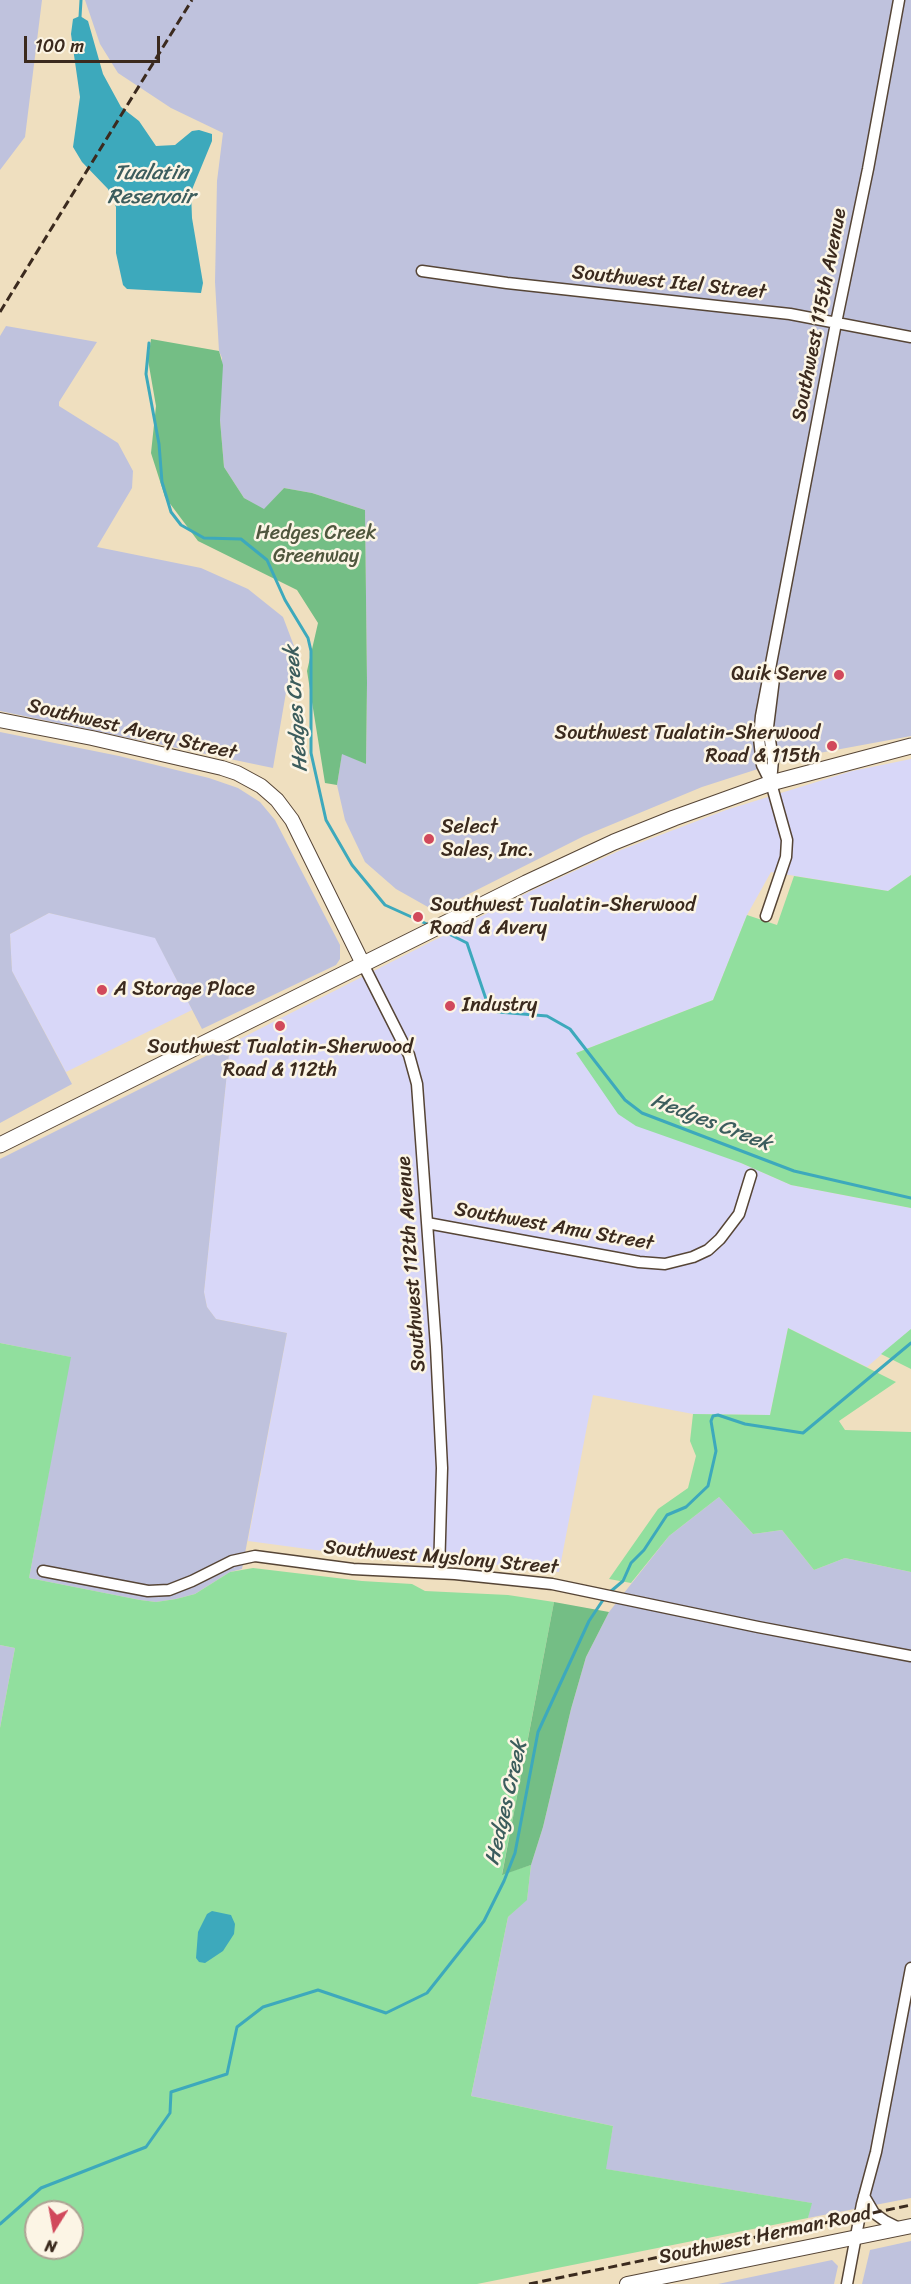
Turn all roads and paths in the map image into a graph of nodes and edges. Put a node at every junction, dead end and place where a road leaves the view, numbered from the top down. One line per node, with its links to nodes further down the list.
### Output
1 (899, 0): 3 (street, Southwest 115th Avenue)
2 (422, 271): 3 (street, Southwest Itel Street)
3 (836, 323): 4 (street, Southwest Itel Street); 7 (street, Southwest 115th Avenue)
4 (911, 337)
5 (0, 720): 9 (main road, Southwest Avery Street)
6 (911, 746): 7 (highway)
7 (771, 783): 8 (street, Southwest 115th Avenue); 9 (highway)
8 (766, 916)
9 (363, 964): 10 (highway); 12 (street, Southwest 112th Avenue)
10 (0, 1145)
11 (751, 1175): 12 (street, Southwest Amu Street)
12 (427, 1223): 14 (street, Southwest 112th Avenue)
13 (43, 1571): 14 (street, Southwest Myslony Street)
14 (439, 1573): 15 (street, Southwest Myslony Street)
15 (911, 1656)
16 (911, 1968): 17 (street)
17 (864, 2196): 18 (street); 19 (street)
18 (905, 2227): 19 (main road, Southwest Herman Road)
19 (856, 2236): 20 (main road, Southwest Herman Road); 21 (street)
20 (627, 2284)
21 (847, 2284)

